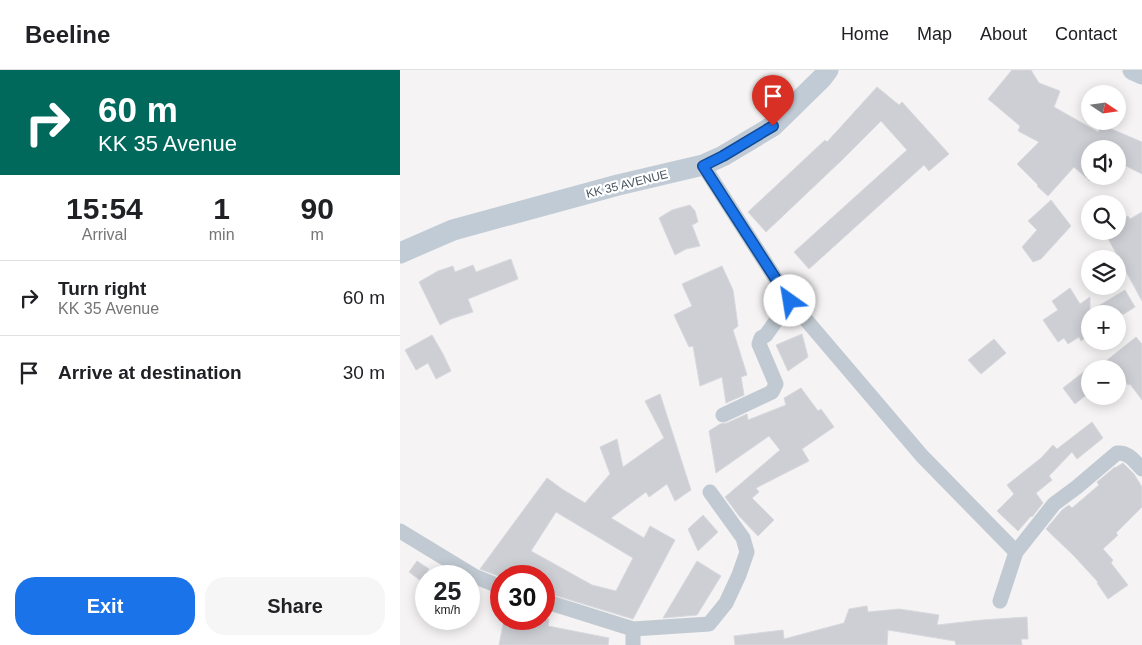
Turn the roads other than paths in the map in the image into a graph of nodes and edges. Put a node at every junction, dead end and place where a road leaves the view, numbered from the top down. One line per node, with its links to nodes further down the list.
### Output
1 (828, 70): 4 (main road, KK 35 AVENUE)
2 (1133, 70): 3 (main road)
3 (1142, 74)
4 (703, 166): 5 (main road, KK 35 AVENUE); 6 (street)
5 (400, 252)
6 (790, 301): 7 (street); 11 (street)
7 (723, 415)
8 (1142, 469): 11 (street)
9 (710, 492): 15 (street)
10 (400, 531): 12 (street)
11 (1016, 552): 13 (street)
12 (490, 583)
13 (1000, 601)
14 (555, 604): 15 (street)
15 (632, 629): 16 (street)
16 (633, 645)

